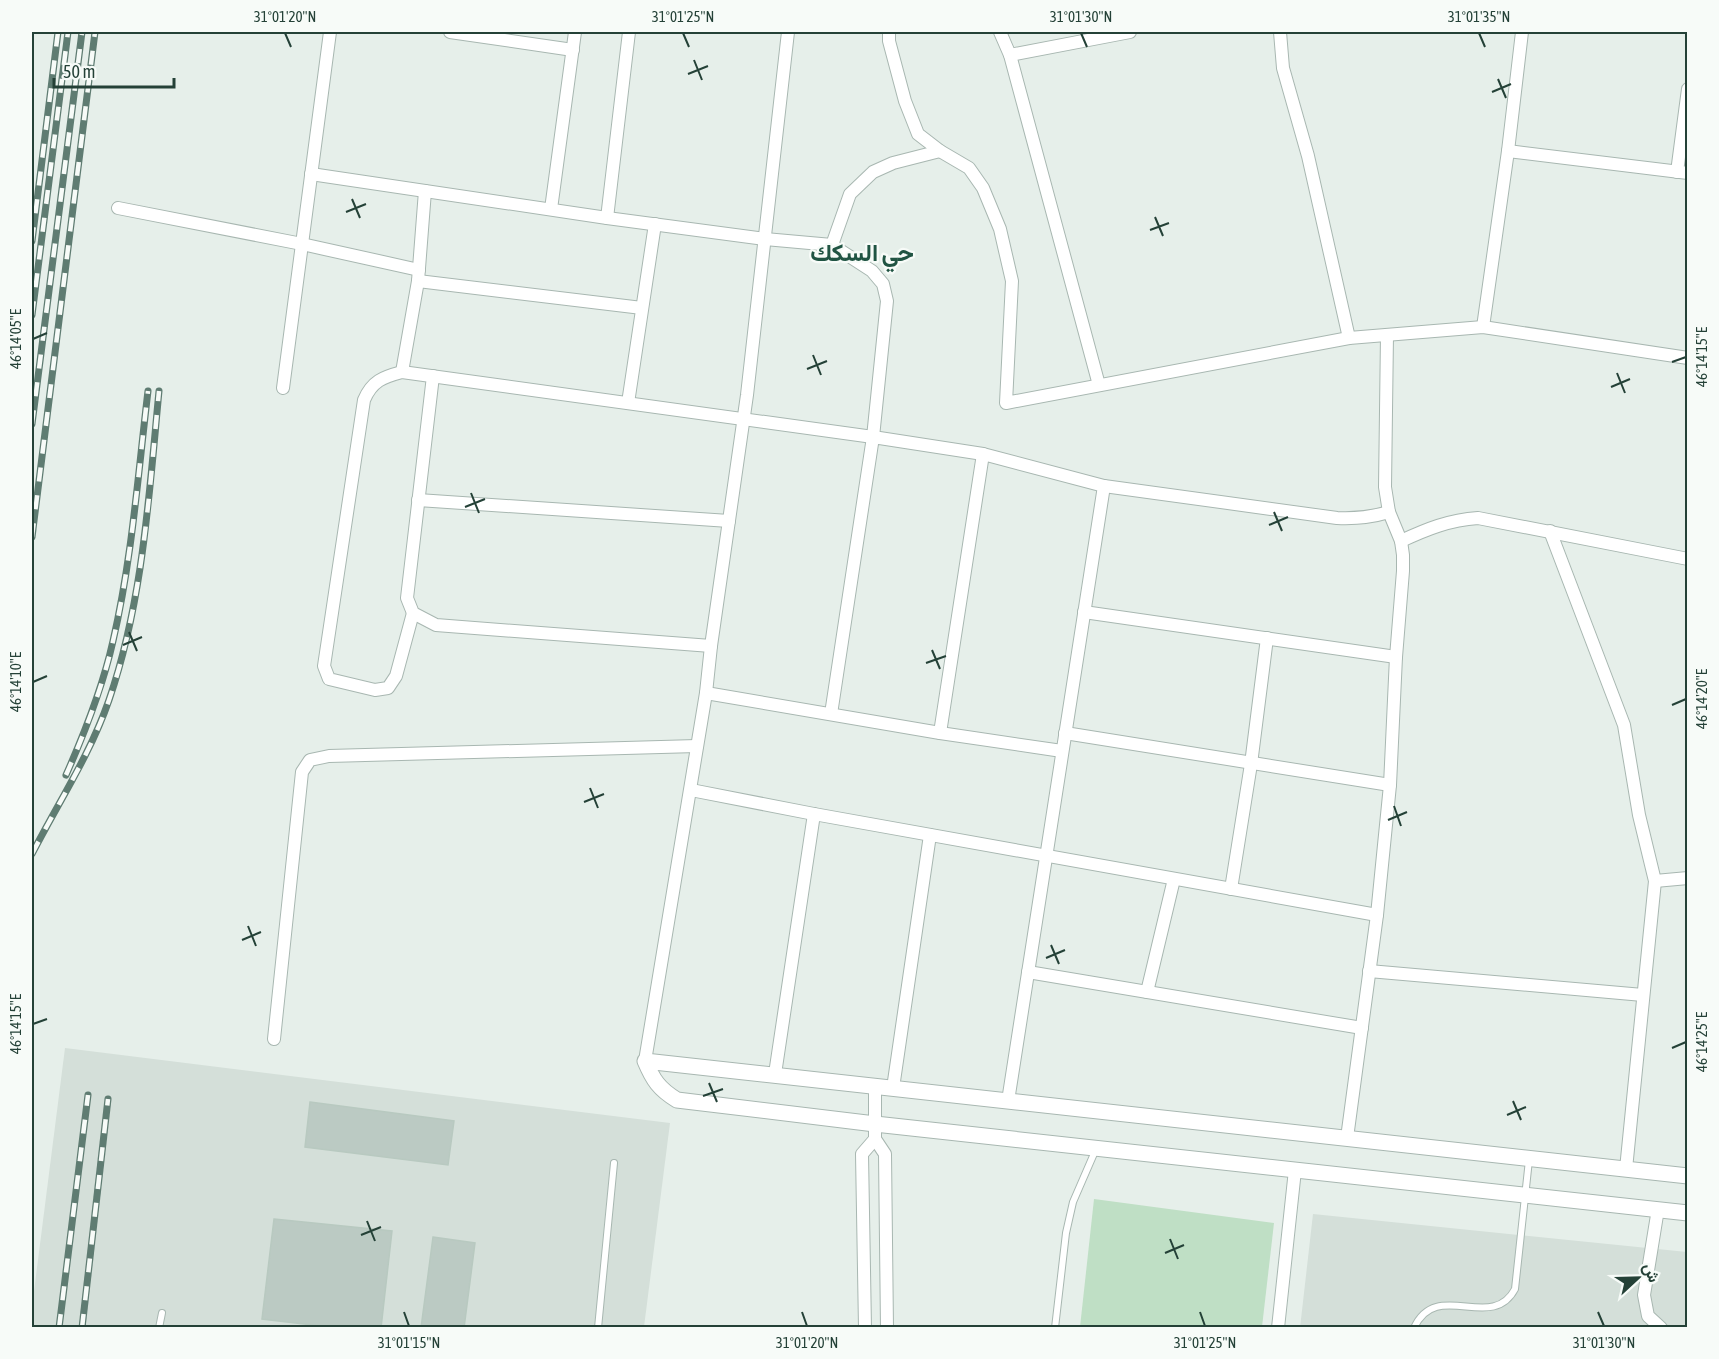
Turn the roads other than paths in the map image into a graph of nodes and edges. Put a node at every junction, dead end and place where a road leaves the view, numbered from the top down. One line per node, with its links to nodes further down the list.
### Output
1 (330, 32): 17 (street)
2 (450, 32): 11 (street)
3 (575, 32): 11 (street)
4 (629, 32): 21 (street)
5 (788, 32): 23 (street)
6 (889, 32): 15 (street)
7 (1000, 32): 12 (street)
8 (1130, 32): 12 (street)
9 (1280, 32): 30 (street)
10 (1522, 32): 14 (street)
11 (573, 50): 20 (street)
12 (1010, 56): 34 (street)
13 (1688, 89): 16 (street)
14 (1508, 150): 16 (street); 28 (street)
15 (940, 151): 25 (street); 34 (street)
16 (1682, 172)
17 (311, 174): 18 (street); 24 (street)
18 (425, 191): 20 (street); 26 (street)
19 (118, 208): 24 (street)
20 (551, 209): 21 (street)
21 (607, 218): 22 (street)
22 (655, 224): 23 (street); 27 (street)
23 (765, 239): 25 (street); 37 (street)
24 (302, 244): 26 (street); 35 (street)
25 (832, 245): 38 (street)
26 (418, 276): 27 (street); 32 (street)
27 (642, 308): 36 (street)
28 (1483, 327): 29 (street); 31 (street)
29 (1387, 335): 30 (street); 42 (street)
30 (1349, 338): 34 (street)
31 (1688, 358)
32 (402, 372): 33 (street); 48 (street)
33 (433, 376): 36 (street); 41 (street)
34 (1099, 385)
35 (283, 388)
36 (628, 403): 37 (street)
37 (744, 419): 38 (street); 43 (street)
38 (873, 437): 39 (street); 53 (street)
39 (983, 454): 40 (street); 54 (street)
40 (1104, 486): 42 (street); 47 (street)
41 (418, 500): 43 (street); 48 (street)
42 (1389, 512): 45 (street)
43 (729, 521): 50 (street)
44 (1550, 531): 45 (street); 46 (street); 66 (street)
45 (1401, 541): 51 (street)
46 (1688, 559)
47 (1084, 612): 49 (street); 55 (street)
48 (413, 613): 50 (street)
49 (1268, 638): 51 (street); 58 (street)
50 (711, 646): 52 (street)
51 (1396, 657): 59 (street)
52 (706, 693): 53 (street); 56 (street)
53 (831, 714): 54 (street)
54 (940, 733): 57 (street)
55 (1065, 733): 57 (street); 58 (street)
56 (697, 746): 60 (street); 74 (street)
57 (1062, 751): 63 (street)
58 (1251, 764): 59 (street); 67 (street)
59 (1390, 785): 68 (street)
60 (691, 790): 61 (street); 75 (street)
61 (814, 814): 62 (street); 76 (street)
62 (930, 835): 63 (street); 78 (street)
63 (1047, 856): 65 (street); 70 (street)
64 (1688, 878): 66 (street)
65 (1174, 879): 67 (street); 71 (street)
66 (1655, 881): 72 (street)
67 (1231, 889): 68 (street)
68 (1377, 915): 69 (street)
69 (1369, 971): 72 (street); 73 (street)
70 (1028, 972): 71 (street); 79 (street)
71 (1148, 992): 73 (street)
72 (1643, 995): 85 (street)
73 (1362, 1028): 81 (street)
74 (274, 1039)
75 (645, 1061): 76 (street); 80 (street)
76 (775, 1074): 77 (street)
77 (875, 1086): 78 (street); 80 (street)
78 (893, 1088): 79 (street)
79 (1008, 1101): 81 (street)
80 (875, 1132): 82 (street); 94 (street); 95 (street)
81 (1347, 1138): 83 (street)
82 (1096, 1148): 86 (street); 96 (lane)
83 (1530, 1158): 85 (street); 88 (lane)
84 (614, 1163): 93 (lane)
85 (1626, 1169): 87 (street)
86 (1295, 1170): 88 (street); 97 (street)
87 (1688, 1176)
88 (1525, 1195): 89 (street); 98 (lane)
89 (1658, 1209): 90 (street); 99 (street)
90 (1688, 1213)
91 (162, 1313): 92 (lane)
92 (159, 1328)
93 (598, 1328)
94 (865, 1328)
95 (887, 1328)
96 (1055, 1328)
97 (1278, 1328)
98 (1414, 1328)
99 (1661, 1328)

